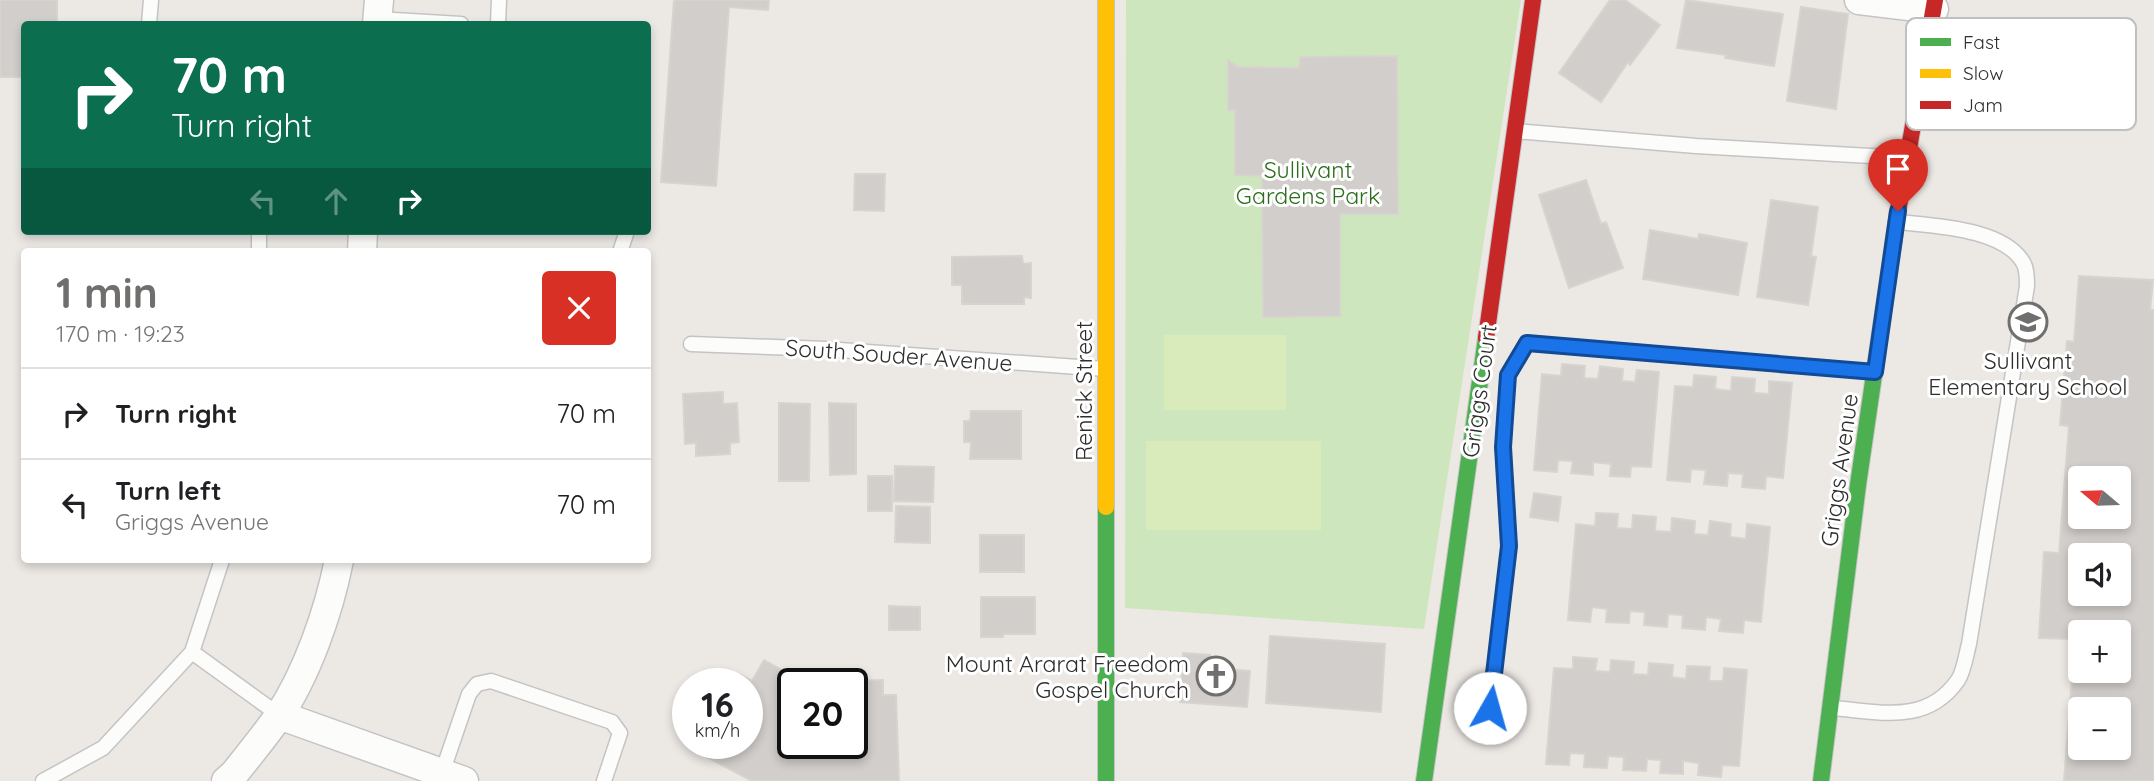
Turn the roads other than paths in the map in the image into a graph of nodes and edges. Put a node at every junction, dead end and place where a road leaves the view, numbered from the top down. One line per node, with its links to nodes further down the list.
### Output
1 (151, 0): 8 (lane)
2 (499, 0): 10 (lane)
3 (1106, 0): 16 (street, Renick Street)
4 (1533, 0): 12 (street, Griggs Court)
5 (1858, 0): 6 (street)
6 (1935, 5)
7 (378, 15): 9 (lane)
8 (149, 21)
9 (433, 21)
10 (498, 21)
11 (1913, 130): 13 (street, Griggs Avenue)
12 (1515, 131): 13 (lane); 29 (street, Griggs Court)
13 (1908, 158): 14 (street, Griggs Avenue)
14 (1897, 222): 17 (street, Griggs Avenue); 21 (lane)
15 (691, 344): 16 (lane, South Souder Avenue)
16 (1106, 369): 28 (street, Renick Street)
17 (1875, 372): 21 (street, Griggs Avenue); 23 (lane)
18 (221, 563): 20 (lane)
19 (338, 563): 22 (street)
20 (192, 652): 22 (lane); 25 (lane)
21 (1832, 708): 30 (street, Griggs Avenue)
22 (279, 715): 24 (street); 26 (street)
23 (1487, 735)
24 (453, 777): 27 (lane)
25 (43, 781)
26 (226, 781)
27 (604, 781)
28 (1107, 781)
29 (1424, 781)
30 (1821, 781)

